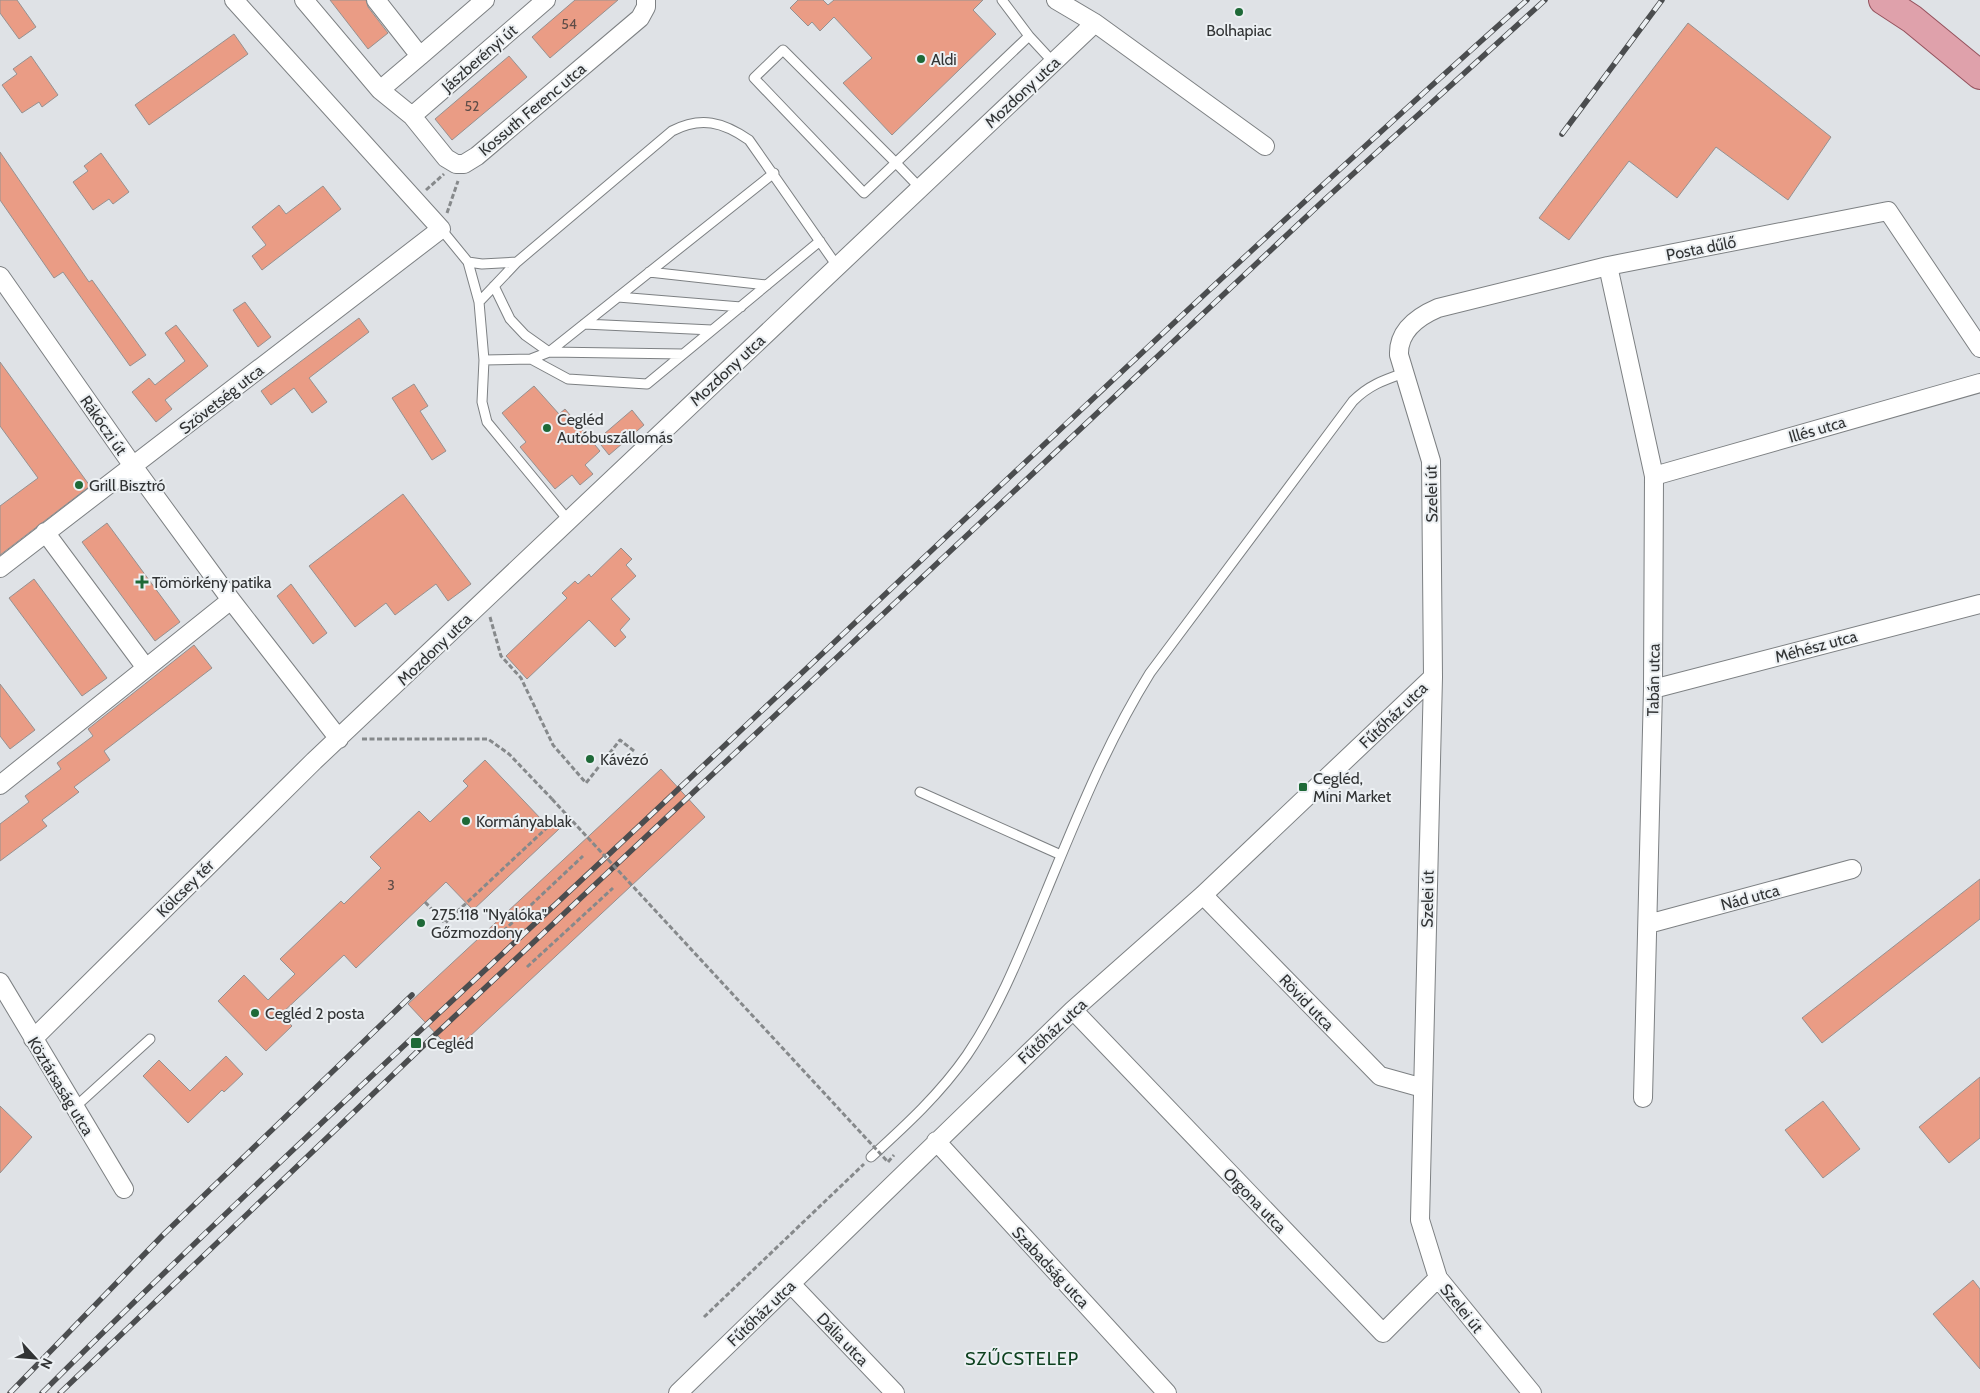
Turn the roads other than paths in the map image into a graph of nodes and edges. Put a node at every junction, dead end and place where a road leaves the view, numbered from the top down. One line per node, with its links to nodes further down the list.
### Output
1 (235, 0): 21 (street)
2 (304, 0): 15 (street)
3 (376, 0): 12 (street)
4 (485, 0): 12 (street)
5 (546, 0): 16 (street, Jászberényi út)
6 (646, 0): 16 (street, Kossuth Ferenc utca)
7 (1002, 0): 11 (lane)
8 (1056, 0): 10 (street)
9 (1883, 0): 14 (main road)
10 (1095, 23): 13 (street, Mozdony utca); 17 (street)
11 (1029, 36): 13 (lane); 18 (lane)
12 (420, 56): 15 (street)
13 (1053, 62): 20 (street, Mozdony utca)
14 (1980, 75)
15 (380, 90): 16 (street)
16 (412, 116)
17 (1265, 146)
18 (896, 163): 18 (lane); 20 (lane)
19 (774, 173): 22 (lane); 24 (lane); 27 (lane)
20 (920, 188): 25 (street, Mozdony utca)
21 (441, 229): 23 (lane); 43 (street, Szövetség utca)
22 (820, 241): 25 (lane); 29 (lane)
23 (468, 262): 24 (lane); 32 (lane)
24 (517, 262): 30 (lane)
25 (837, 266): 45 (street, Mozdony utca)
26 (1608, 266): 36 (street, Posta dűlő); 41 (street, Posta dűlő); 44 (street, Tabán utca)
27 (649, 272): 29 (lane); 31 (lane)
28 (0, 276): 43 (street, Rákóczi út)
29 (767, 285): 33 (lane)
30 (494, 286): 32 (lane); 37 (lane)
31 (618, 297): 33 (lane); 34 (lane)
32 (479, 302): 40 (lane)
33 (740, 307): 35 (lane)
34 (584, 324): 35 (lane); 37 (lane)
35 (712, 330): 38 (lane)
36 (1980, 348)
37 (549, 352): 38 (lane); 39 (lane)
38 (683, 354): 39 (lane)
39 (531, 359): 40 (lane)
40 (484, 360): 45 (lane)
41 (1404, 373): 51 (street, Szelei út); 56 (lane)
42 (1980, 383): 44 (street, Illés utca)
43 (133, 466): 46 (street, Szövetség utca); 48 (street, Rákóczi út)
44 (1654, 476): 52 (street, Tabán utca)
45 (568, 520): 53 (street, Mozdony utca)
46 (45, 532): 47 (street, Szövetség utca); 50 (street)
47 (0, 568)
48 (231, 600): 50 (street); 53 (street, Rákóczi út)
49 (1980, 604): 52 (street, Méhész utca)
50 (146, 668): 54 (street)
51 (1433, 677): 58 (street, Fűtőház utca); 64 (street, Szelei út)
52 (1653, 689): 59 (street, Tabán utca)
53 (339, 739): 62 (street, Kölcsey tér)
54 (0, 784)
55 (920, 792): 56 (lane)
56 (1061, 855): 68 (lane)
57 (1852, 869): 59 (street, Nád utca)
58 (1202, 896): 61 (street, Fűtőház utca); 64 (street, Rövid utca)
59 (1648, 924): 65 (street, Tabán utca)
60 (0, 982): 62 (street, Köztársaság utca)
61 (1073, 1010): 67 (street, Fűtőház utca); 70 (street, Orgona utca)
62 (32, 1039): 66 (street, Köztársaság utca)
63 (150, 1039): 66 (lane)
64 (1423, 1088): 70 (street, Szelei út)
65 (1644, 1098)
66 (74, 1108): 69 (street, Köztársaság utca)
67 (936, 1141): 71 (street, Fűtőház utca); 74 (street, Szabadság utca)
68 (871, 1156)
69 (124, 1189)
70 (1438, 1278): 75 (street, Szelei út)
71 (792, 1285): 72 (street, Fűtőház utca); 73 (street, Dália utca)
72 (678, 1393)
73 (895, 1393)
74 (1167, 1393)
75 (1532, 1393)

